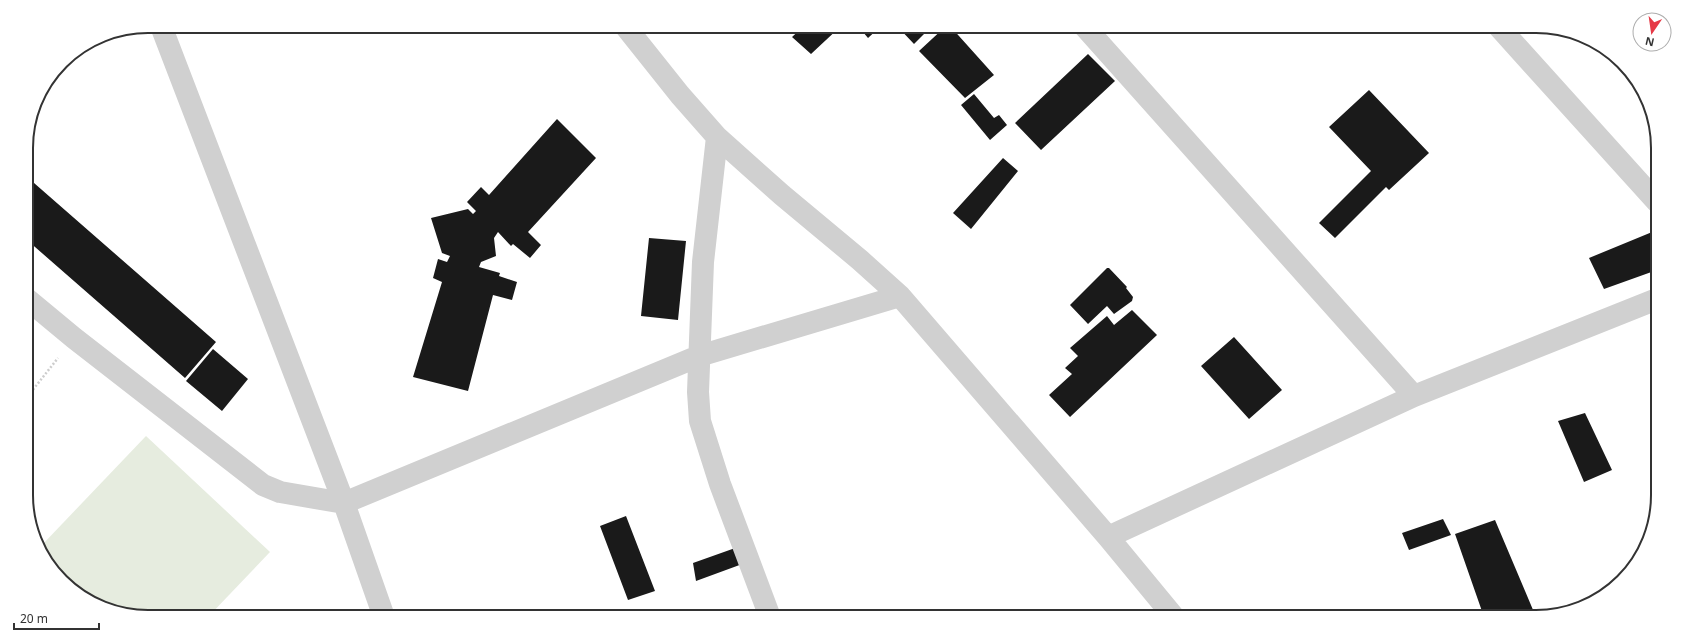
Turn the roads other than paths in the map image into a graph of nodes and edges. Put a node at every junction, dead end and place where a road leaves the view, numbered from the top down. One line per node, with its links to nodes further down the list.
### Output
1 (164, 33): 12 (street)
2 (631, 33): 5 (street)
3 (1090, 33): 11 (street)
4 (1504, 33): 6 (street)
5 (716, 137): 7 (street); 10 (street)
6 (1651, 195)
7 (900, 296): 10 (street); 13 (street)
8 (1651, 301): 11 (street)
9 (33, 304): 12 (street)
10 (699, 356): 12 (street); 15 (street)
11 (1414, 396): 13 (street)
12 (344, 503): 14 (street)
13 (1108, 537): 16 (street)
14 (382, 610)
15 (767, 610)
16 (1168, 610)

